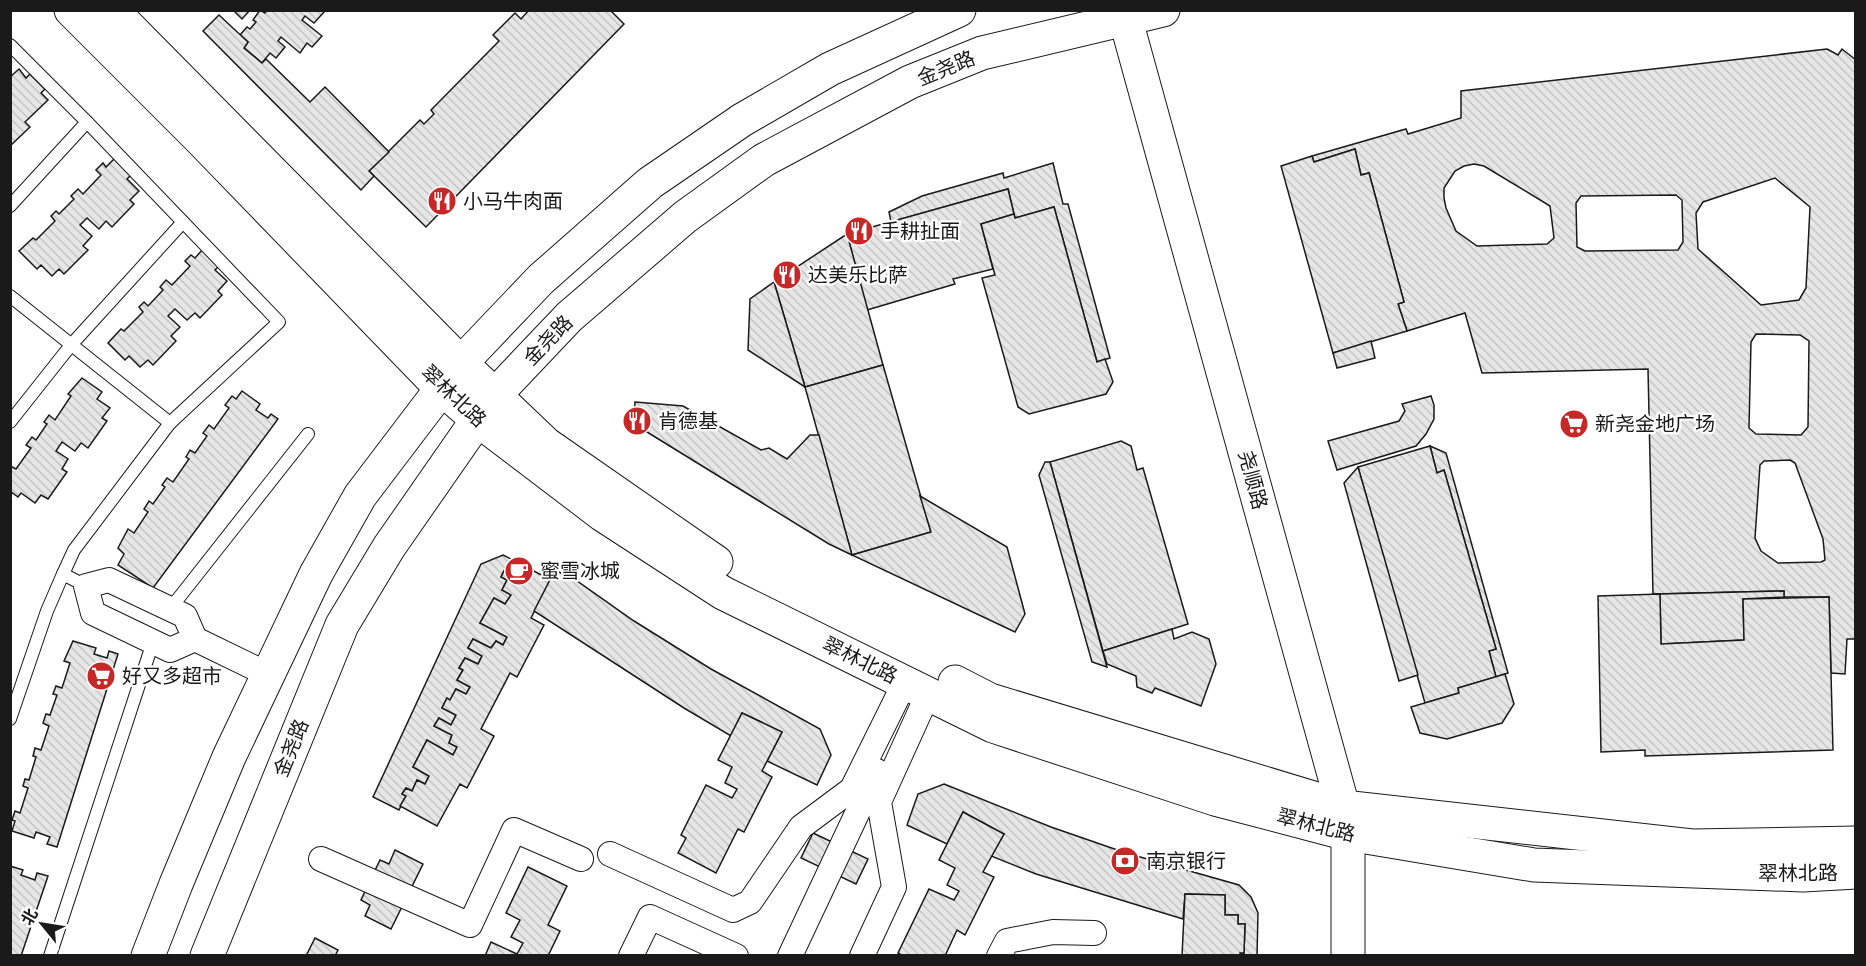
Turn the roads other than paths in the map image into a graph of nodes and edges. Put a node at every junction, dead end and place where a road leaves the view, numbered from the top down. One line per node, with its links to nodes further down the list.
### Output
1 (71, 10): 12 (main road, 翠林北路)
2 (112, 10): 12 (main road, 翠林北路)
3 (959, 10): 12 (main road)
4 (1163, 10): 5 (main road, 金尧路)
5 (1124, 14): 13 (main road, 金尧路); 25 (main road, 尧顺路)
6 (10, 45): 7 (lane)
7 (87, 122): 8 (lane); 9 (lane)
8 (10, 206)
9 (183, 222): 11 (lane); 15 (lane)
10 (10, 296): 11 (lane)
11 (71, 345): 14 (lane); 15 (lane)
12 (452, 376): 13 (main road, 翠林北路); 22 (main road)
13 (486, 408): 23 (main road, 翠林北路); 25 (main road, 翠林北路); 34 (main road, 金尧路)
14 (10, 422)
15 (170, 423): 17 (lane)
16 (308, 434): 19 (lane)
17 (63, 574): 18 (lane); 24 (lane)
18 (86, 586): 19 (street); 21 (street)
19 (170, 609): 20 (street)
20 (195, 639): 21 (street); 22 (street)
21 (153, 642): 32 (lane)
22 (267, 674): 33 (main road)
23 (917, 688): 25 (main road, 翠林北路); 27 (street); 37 (street); 38 (street)
24 (10, 719)
25 (1345, 820): 26 (main road, 翠林北路); 30 (main road, 翠林北路); 40 (main road, 尧顺路)
26 (1856, 843)
27 (609, 854)
28 (581, 859): 29 (street)
29 (321, 860)
30 (1856, 872)
31 (1094, 933): 39 (street)
32 (50, 956)
33 (148, 956)
34 (207, 956)
35 (631, 956): 36 (street)
36 (736, 956)
37 (790, 956)
38 (862, 956)
39 (999, 956)
40 (1348, 956)

